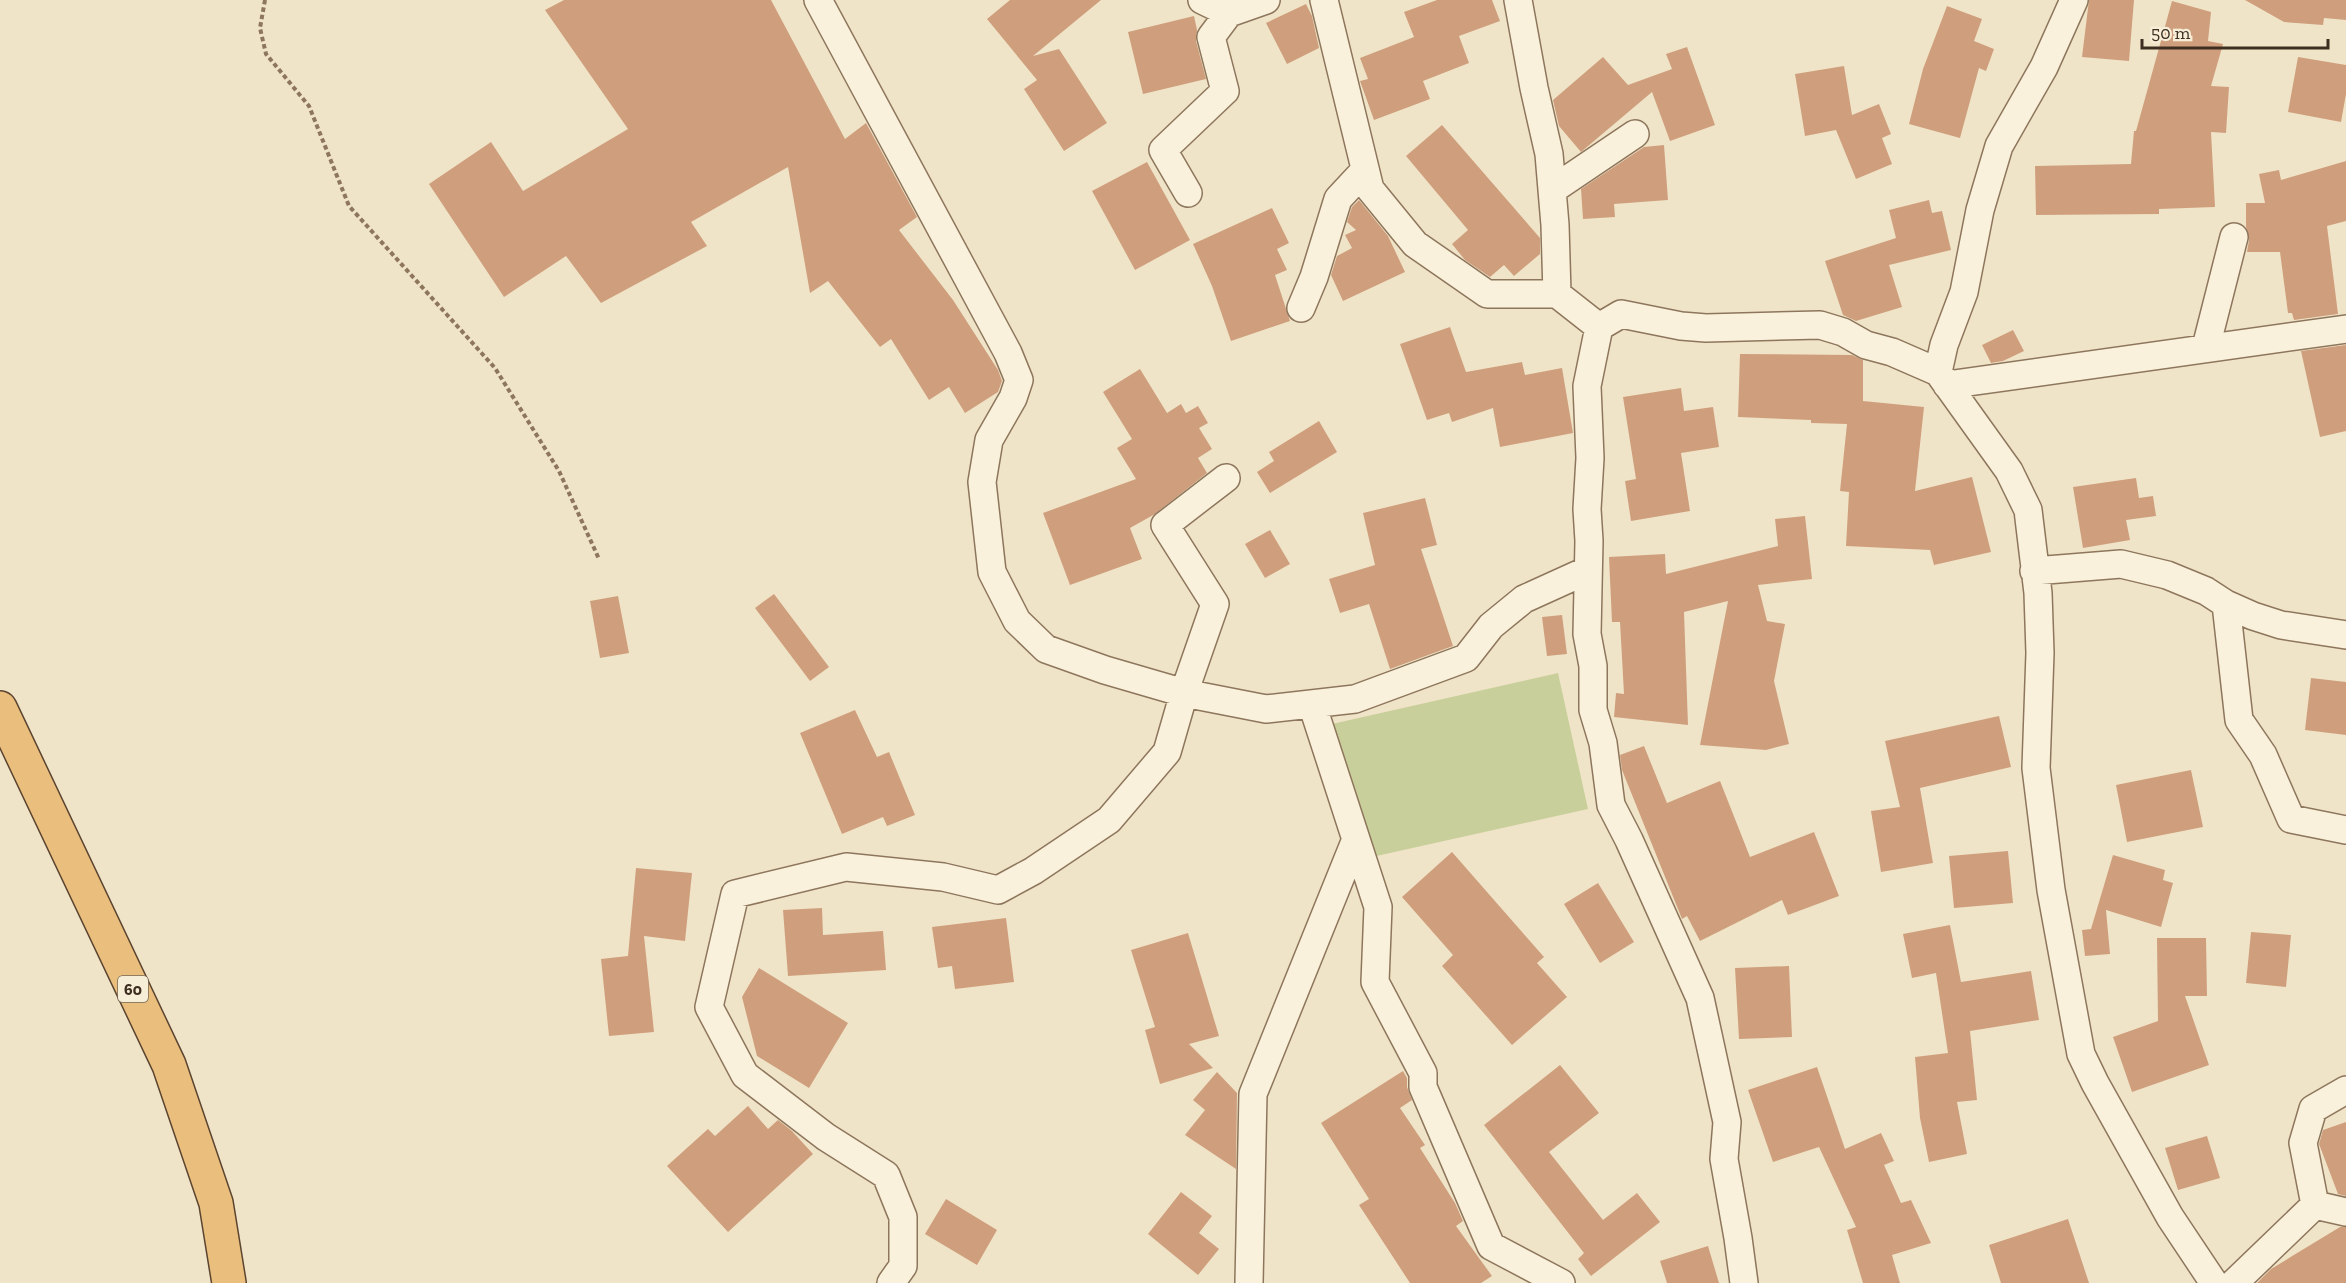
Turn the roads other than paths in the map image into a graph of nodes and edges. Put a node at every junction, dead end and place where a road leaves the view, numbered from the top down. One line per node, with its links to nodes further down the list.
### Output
1 (818, 0): 24 (street)
2 (1202, 0): 7 (street)
3 (1266, 0): 7 (street)
4 (1324, 0): 9 (street)
5 (1518, 0): 10 (street)
6 (2074, 0): 18 (street)
7 (1229, 13): 11 (street)
8 (1635, 134): 10 (street)
9 (1365, 170): 13 (street); 14 (street)
10 (1552, 190): 13 (street)
11 (1188, 193)
12 (2234, 237): 17 (street)
13 (1557, 294): 15 (street)
14 (1301, 308)
15 (1599, 327): 18 (street); 20 (street)
16 (2346, 329): 17 (street)
17 (2206, 347): 18 (street)
18 (1942, 378): 21 (street)
19 (1226, 478): 24 (street)
20 (1588, 570): 25 (street); 36 (street)
21 (2034, 571): 22 (street); 37 (street)
22 (2226, 604): 23 (street); 27 (street)
23 (2346, 635)
24 (1184, 693): 25 (street); 33 (street)
25 (1312, 704): 28 (street)
26 (0, 708): 32 (highway, 60)
27 (2346, 830)
28 (1356, 839): 34 (street); 35 (street)
29 (2346, 1090): 30 (street)
30 (2316, 1205): 31 (street); 38 (street)
31 (2346, 1212)
32 (229, 1283)
33 (891, 1283)
34 (1249, 1283)
35 (1561, 1283)
36 (1743, 1283)
37 (2214, 1283)
38 (2234, 1283)

